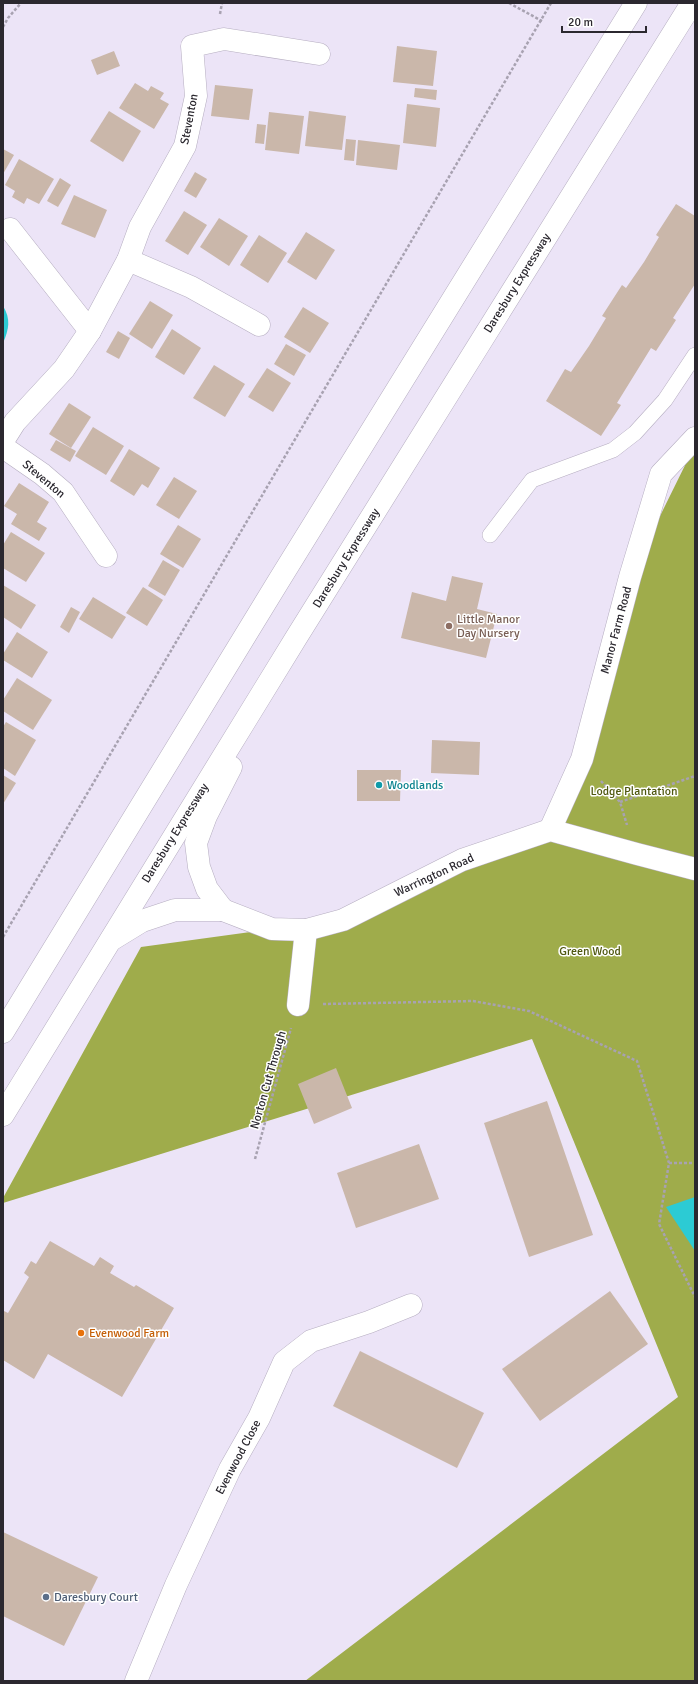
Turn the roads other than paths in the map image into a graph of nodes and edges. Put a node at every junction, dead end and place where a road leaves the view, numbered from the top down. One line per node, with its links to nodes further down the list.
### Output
1 (636, 3): 21 (main road)
2 (692, 3): 14 (main road, Daresbury Expressway)
3 (319, 54): 5 (main road, Steventon)
4 (10, 228): 7 (main road)
5 (128, 260): 6 (main road); 7 (main road, Steventon)
6 (259, 325)
7 (90, 331): 10 (main road, Steventon)
8 (695, 355): 12 (lane)
9 (695, 438): 15 (main road, Manor Farm Road)
10 (3, 441)
11 (3, 447): 13 (main road, Steventon)
12 (490, 535)
13 (106, 556)
14 (296, 638): 17 (main road); 19 (main road, Daresbury Expressway)
15 (550, 830): 16 (main road); 18 (main road, Warrington Road)
16 (695, 869)
17 (223, 910): 18 (main road, Warrington Road); 19 (main road)
18 (306, 930): 20 (main road)
19 (107, 943): 22 (main road, Daresbury Expressway)
20 (298, 1005)
21 (3, 1032)
22 (3, 1115)
23 (411, 1306): 24 (main road, Evenwood Close)
24 (136, 1681)

